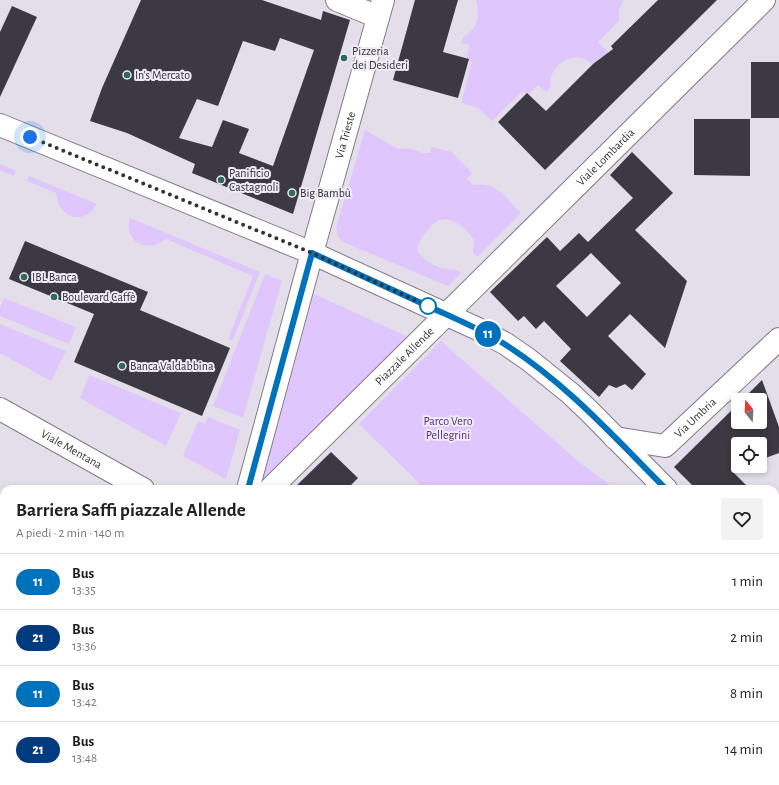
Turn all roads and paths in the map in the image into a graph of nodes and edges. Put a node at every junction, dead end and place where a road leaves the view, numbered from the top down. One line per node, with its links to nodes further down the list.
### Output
1 (337, 0): 3 (street, Via Trieste)
2 (764, 0): 6 (street, Viale Lombardia)
3 (380, 8): 5 (street, Via Trieste)
4 (0, 124): 5 (street, Piazzale Allende)
5 (312, 253): 6 (street, Piazzale Allende); 11 (street)
6 (447, 315): 9 (street); 12 (street, Piazzale Allende)
7 (779, 339): 9 (street, Via Umbria)
8 (0, 409): 10 (street, Viale Mentana)
9 (615, 438): 13 (street)
10 (136, 485)
11 (249, 485)
12 (274, 485)
13 (662, 485)

